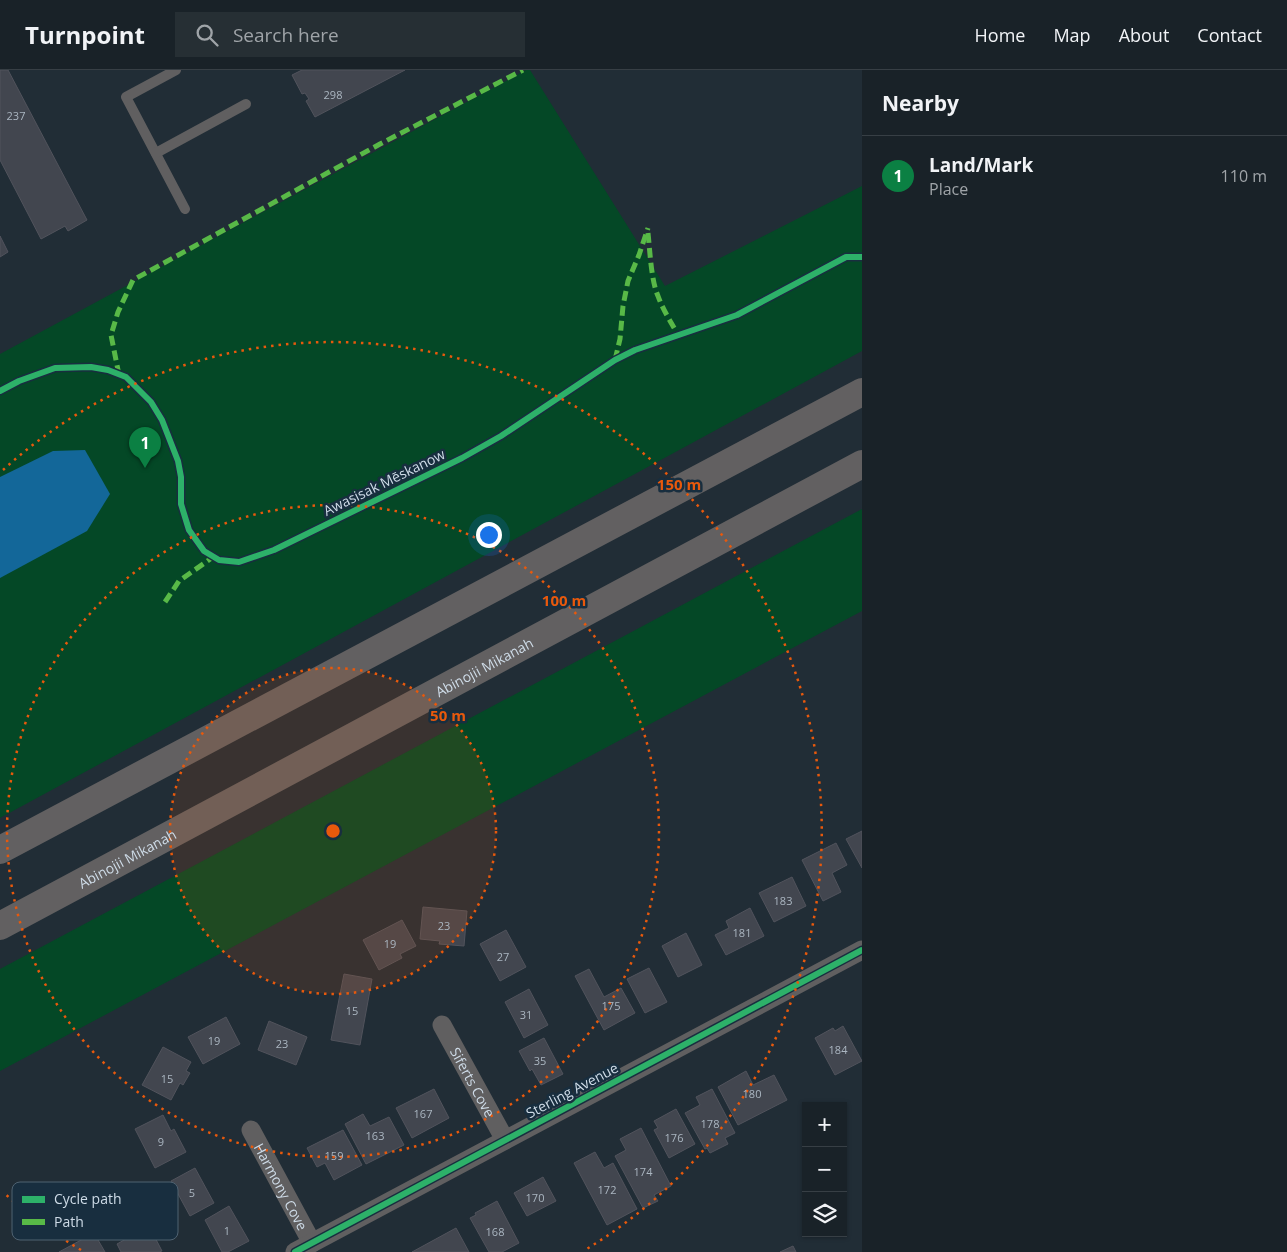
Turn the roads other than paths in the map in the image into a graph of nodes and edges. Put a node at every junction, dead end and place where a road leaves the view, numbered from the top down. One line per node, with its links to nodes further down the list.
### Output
1 (176, 70): 3 (lane)
2 (246, 104): 3 (lane)
3 (156, 153): 4 (lane)
4 (185, 209)
5 (862, 392): 7 (main road)
6 (862, 464): 8 (main road, Abinojii Mikanah)
7 (0, 850)
8 (0, 926)
9 (862, 950): 12 (street, Sterling Avenue)
10 (442, 1025): 12 (street, Siferts Cove)
11 (251, 1130): 13 (street, Harmony Cove)
12 (504, 1140): 13 (street, Sterling Avenue)
13 (312, 1243): 14 (street, Sterling Avenue)
14 (294, 1252)

